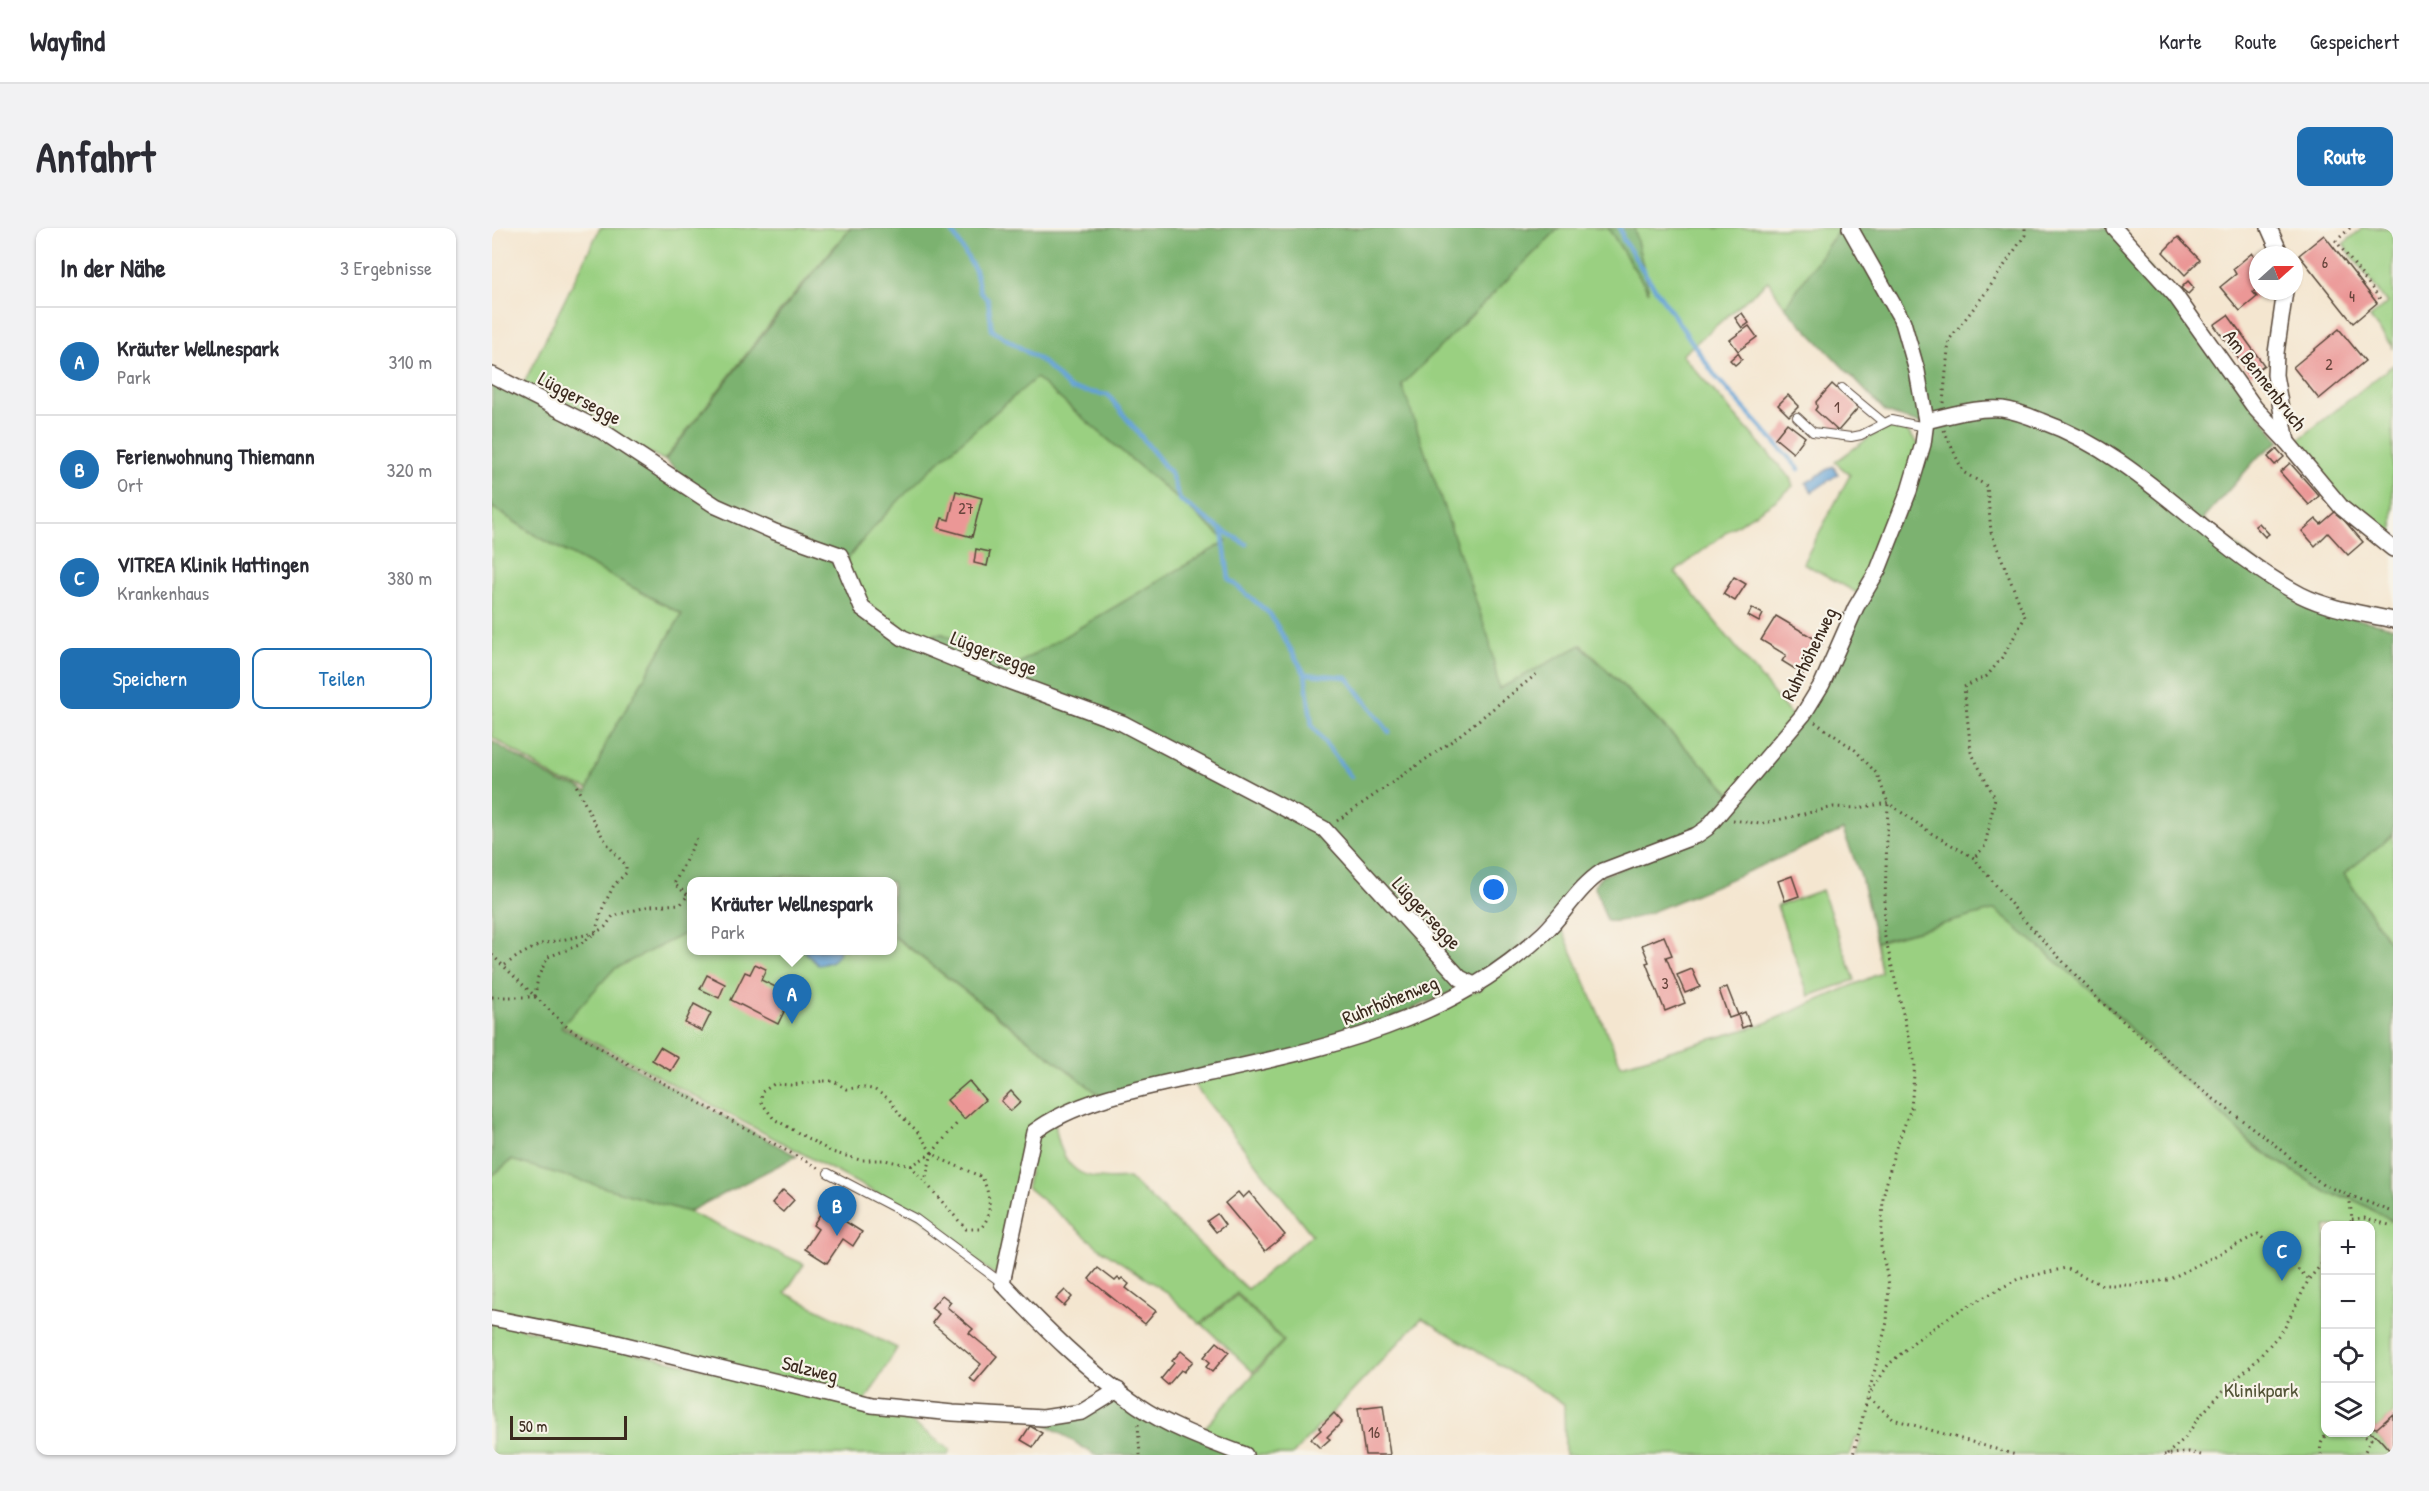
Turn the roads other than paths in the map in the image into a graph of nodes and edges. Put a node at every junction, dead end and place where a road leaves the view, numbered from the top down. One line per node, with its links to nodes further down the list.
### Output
1 (1850, 228): 10 (street, Ruhrhöhenweg)
2 (2114, 228): 11 (street, Am Bennenbruch)
3 (2269, 228): 4 (street)
4 (2277, 246)
5 (2284, 300): 11 (street)
6 (492, 375): 14 (street, Lüggersegge)
7 (1842, 388): 9 (lane)
8 (1797, 417): 9 (lane)
9 (1884, 422): 10 (lane)
10 (1926, 424): 13 (street); 14 (street, Ruhrhöhenweg)
11 (2287, 442): 12 (street, Am Bennenbruch)
12 (2393, 549)
13 (2393, 620)
14 (1476, 986): 16 (street, Ruhrhöhenweg)
15 (828, 1173): 16 (lane)
16 (1002, 1283): 18 (street)
17 (492, 1318): 18 (street, Salzweg)
18 (1118, 1390): 19 (street)
19 (1245, 1455)

